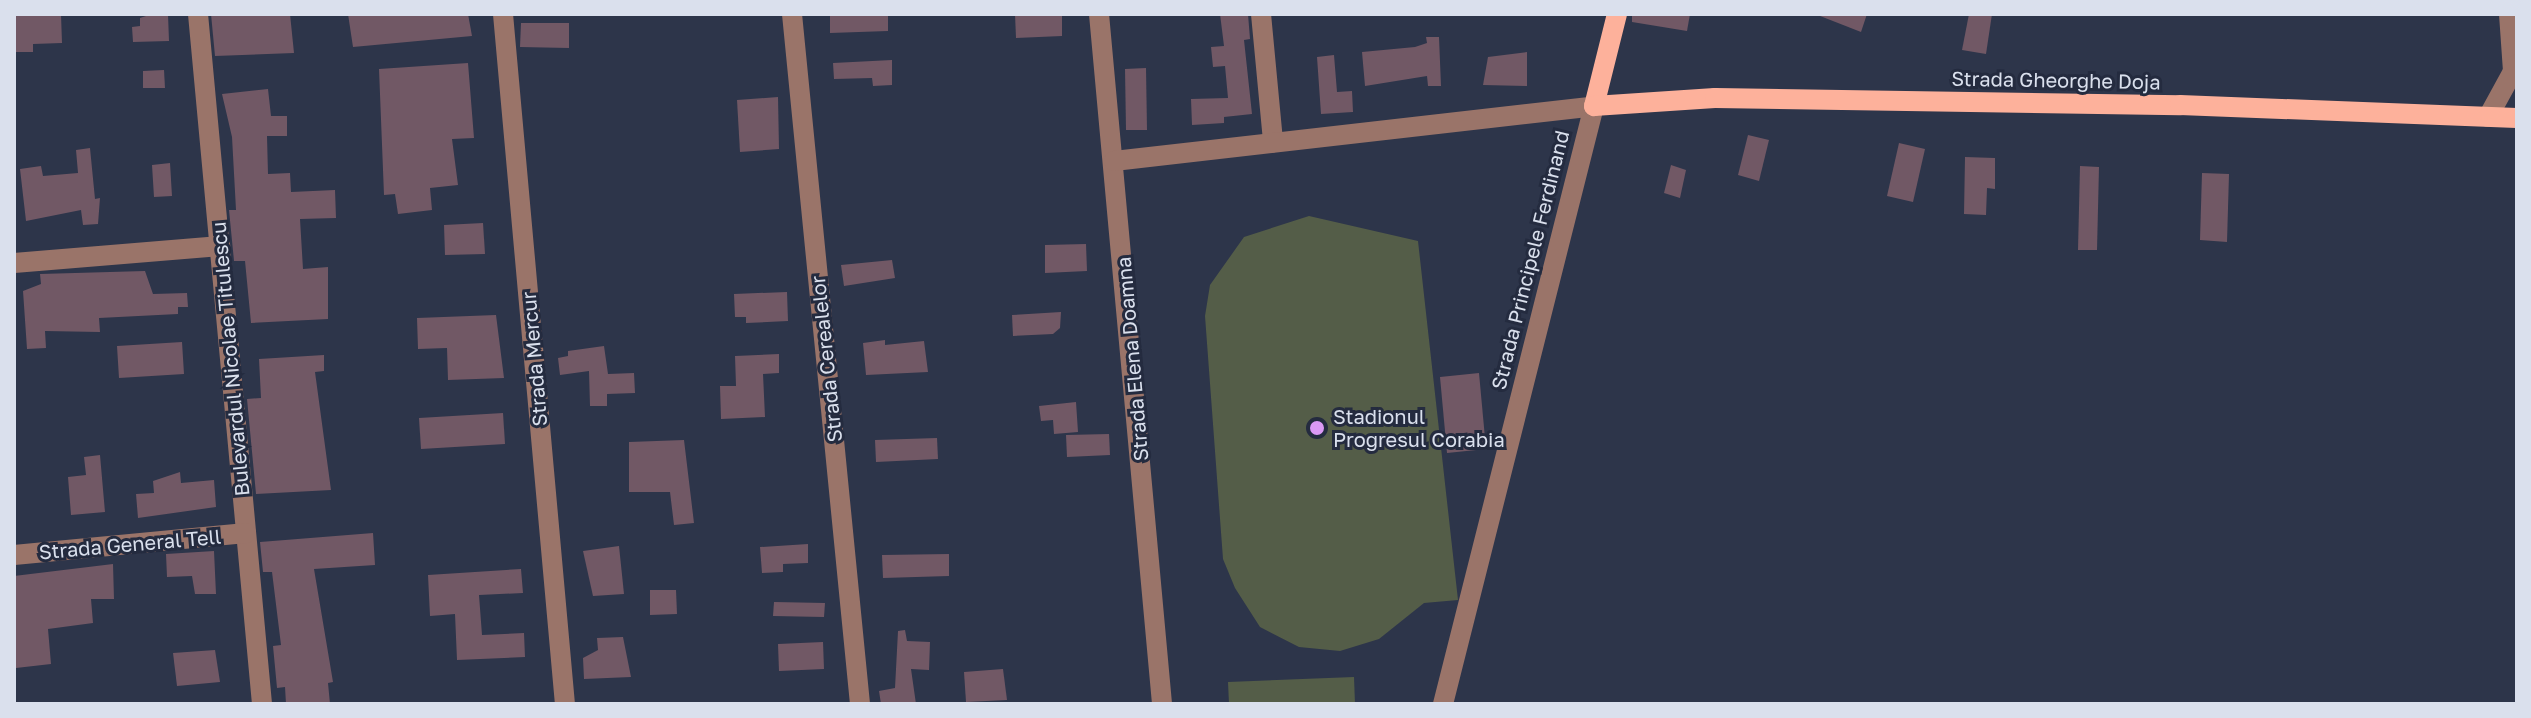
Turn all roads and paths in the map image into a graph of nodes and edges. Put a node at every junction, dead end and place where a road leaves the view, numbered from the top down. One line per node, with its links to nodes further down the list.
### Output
1 (198, 14): 14 (street, Bulevardul Nicolae Titulescu)
2 (503, 14): 19 (street, Strada Mercur)
3 (792, 14): 20 (street, Strada Cerealelor)
4 (1099, 14): 13 (street, Strada Elena Doamna)
5 (1261, 14): 12 (street)
6 (1617, 14): 9 (main road, Strada Principele Ferdinand)
7 (2509, 14): 8 (street)
8 (2515, 67): 10 (street)
9 (1594, 106): 10 (main road, Strada Gheorghe Doja); 12 (street); 22 (street, Strada Principele Ferdinand)
10 (2488, 117): 11 (main road, Strada Gheorghe Doja)
11 (2517, 118)
12 (1273, 142): 13 (street)
13 (1114, 161): 21 (street, Strada Elena Doamna)
14 (220, 246): 15 (street); 16 (street, Bulevardul Nicolae Titulescu)
15 (14, 263)
16 (246, 533): 17 (street, Strada General Tell); 18 (street, Bulevardul Nicolae Titulescu)
17 (14, 555)
18 (262, 704)
19 (565, 704)
20 (860, 704)
21 (1162, 704)
22 (1443, 704)

